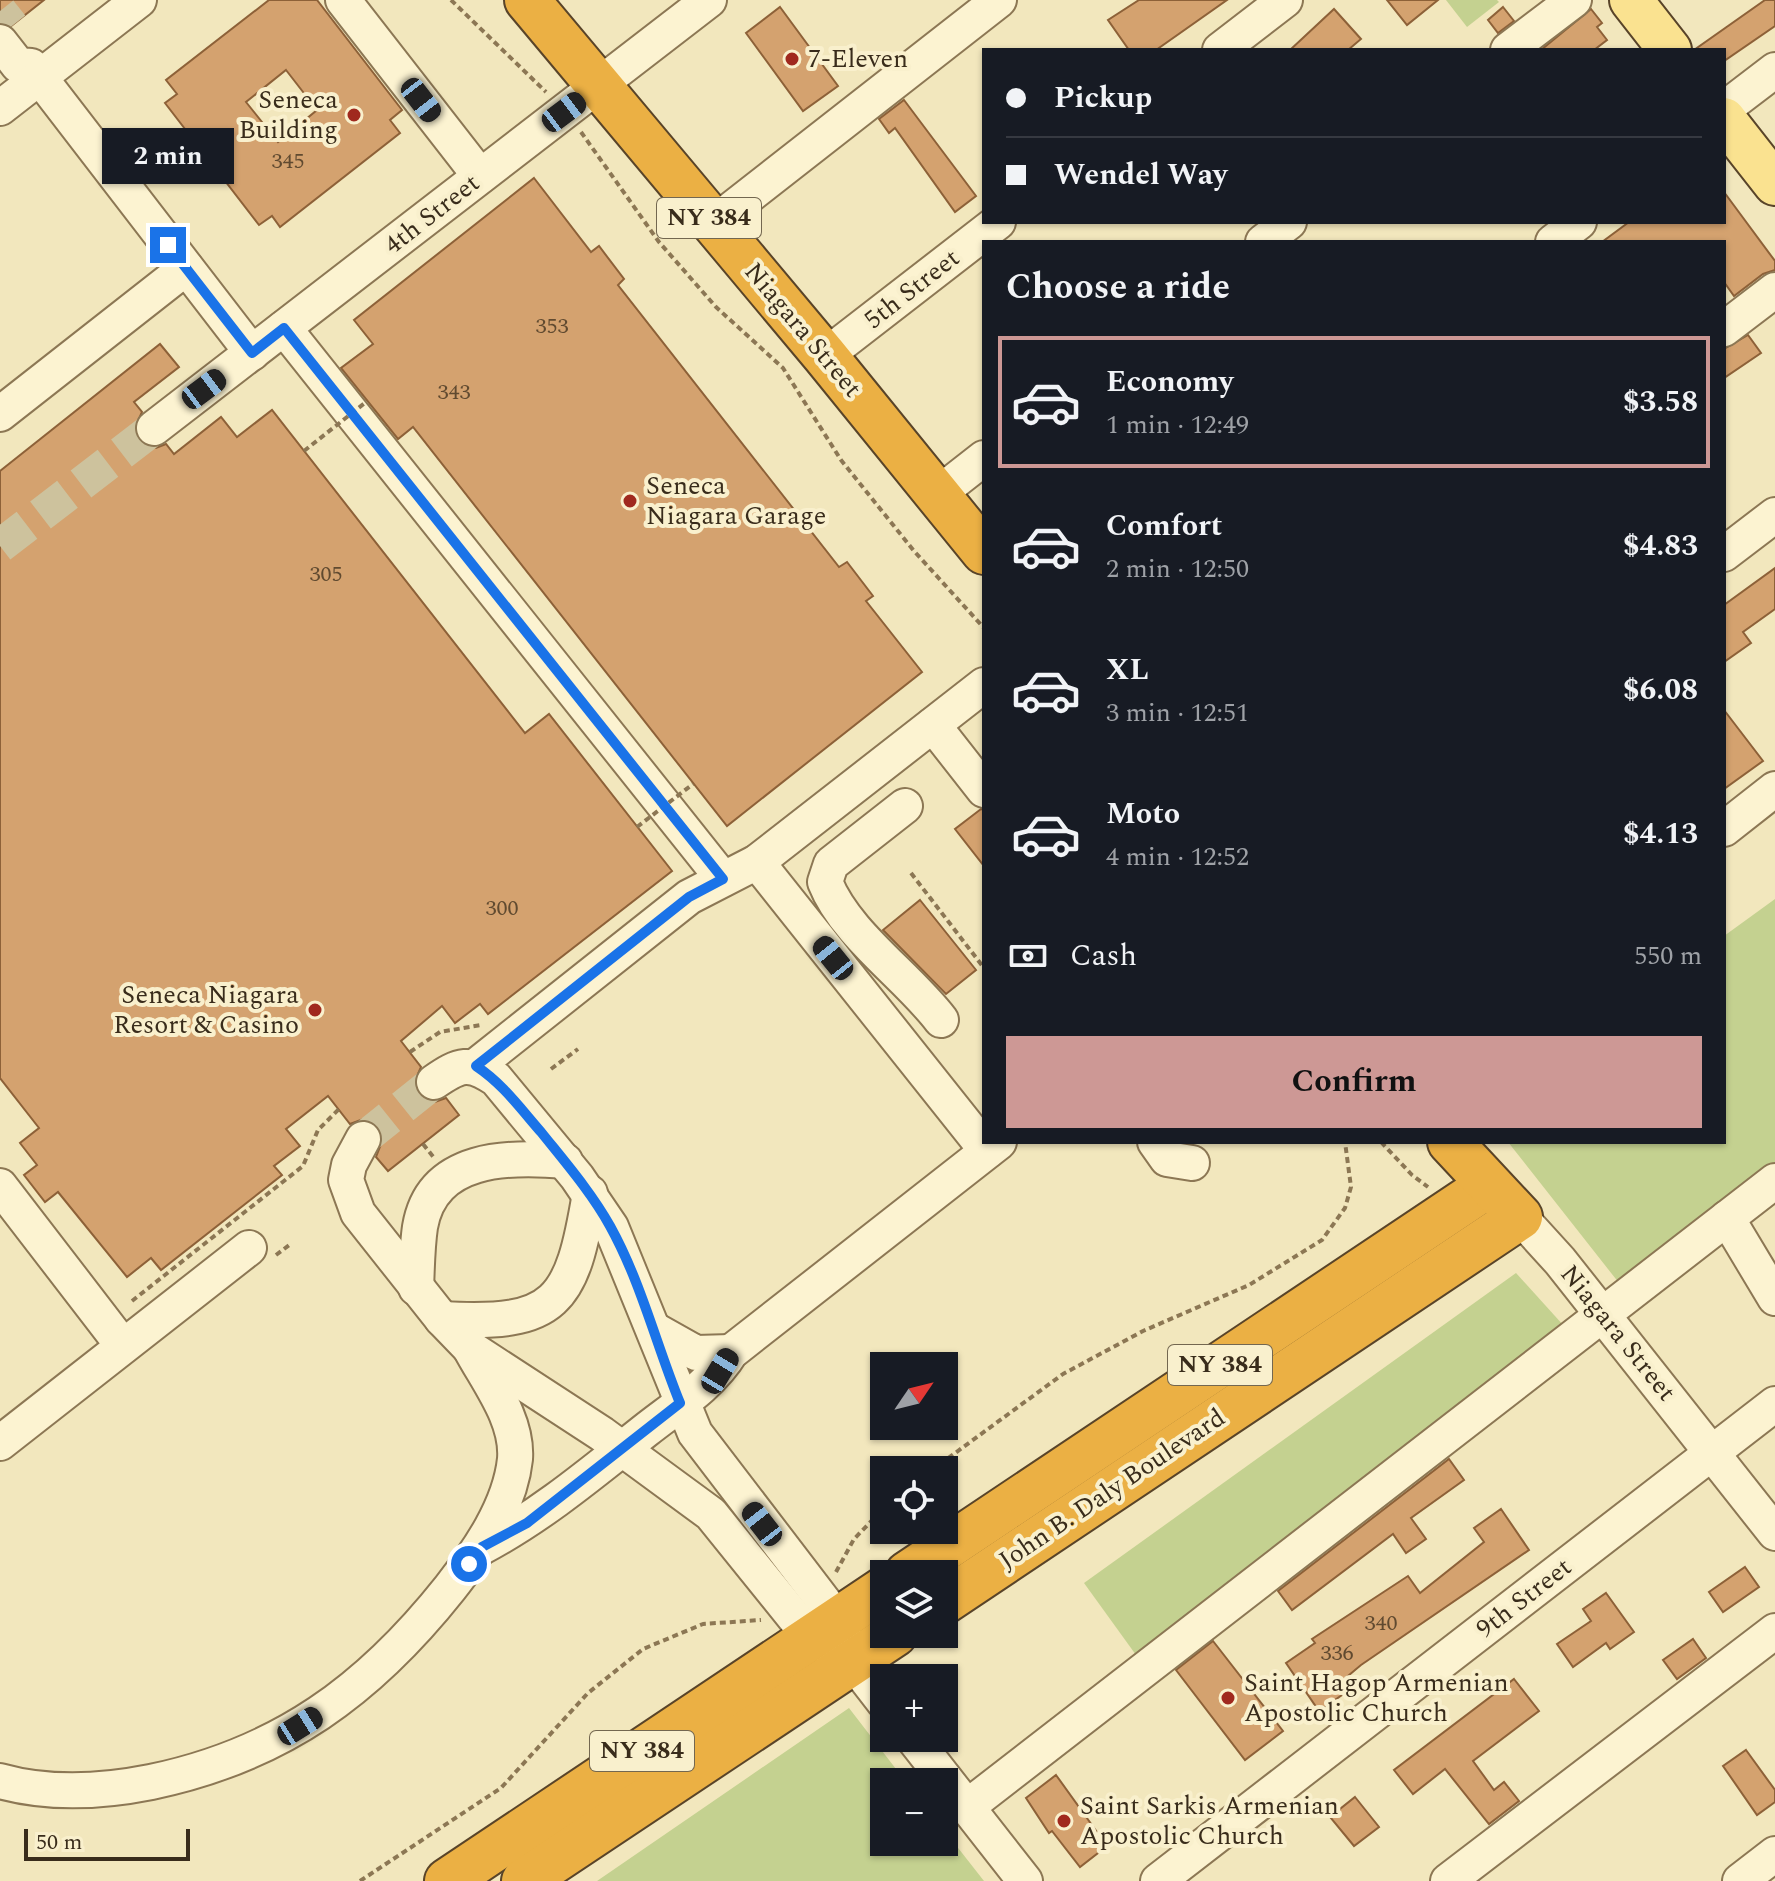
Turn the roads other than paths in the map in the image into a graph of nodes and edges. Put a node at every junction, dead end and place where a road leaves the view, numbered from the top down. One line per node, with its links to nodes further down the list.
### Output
1 (139, 0): 14 (street)
2 (343, 0): 19 (street)
3 (527, 0): 15 (highway, Niagara Street / NY 384)
4 (709, 0): 15 (street, 4th Street)
5 (999, 0): 21 (street)
6 (1285, 0): 10 (street)
7 (1574, 0): 11 (street)
8 (1631, 0): 12 (main road)
9 (6, 34): 14 (street)
10 (1223, 48)
11 (1511, 48)
12 (1668, 48)
13 (1775, 70): 16 (street)
14 (35, 72): 17 (street); 27 (street)
15 (596, 87): 19 (street, 4th Street); 21 (highway, Niagara Street / NY 384)
16 (1726, 107)
17 (0, 108)
18 (1726, 122): 20 (main road)
19 (480, 176): 30 (street, 4th Street)
20 (1775, 184)
21 (714, 223): 32 (highway, Niagara Street / NY 384)
22 (995, 224): 32 (street, 5th Street)
23 (1286, 224): 25 (street)
24 (1576, 224): 26 (street)
25 (1266, 240)
26 (1556, 240)
27 (186, 268): 31 (street); 33 (street)
28 (1775, 290): 29 (street)
29 (1726, 327)
30 (284, 328): 31 (street, 4th Street); 47 (street)
31 (252, 353): 34 (street, 4th Street)
32 (825, 356): 36 (highway, Niagara Street / NY 384)
33 (0, 414)
34 (154, 428)
35 (982, 460): 36 (street)
36 (938, 494): 38 (highway, Niagara Street / NY 384)
37 (1775, 515): 39 (street)
38 (982, 549)
39 (1726, 552)
40 (982, 687): 41 (street)
41 (933, 725): 42 (street); 46 (street)
42 (982, 787)
43 (1775, 789): 45 (street)
44 (905, 806): 48 (street)
45 (1726, 827)
46 (757, 862): 47 (street); 51 (street)
47 (723, 879): 49 (street)
48 (941, 1020)
49 (476, 1066): 50 (street); 56 (street)
50 (434, 1082)
51 (982, 1134)
52 (363, 1139): 65 (street)
53 (1156, 1144): 57 (street)
54 (1452, 1144): 59 (highway, Niagara Street)
55 (993, 1147): 72 (street)
56 (565, 1161): 61 (street); 65 (street)
57 (1192, 1163)
58 (1775, 1181): 63 (street)
59 (1489, 1185): 62 (highway, Niagara Street); 80 (highway, John B. Daly Boulevard / NY 384)
60 (0, 1186): 70 (street)
61 (590, 1193): 68 (street); 69 (street)
62 (1520, 1217): 67 (street, Niagara Street); 81 (highway, John B. Daly Boulevard / NY 384)
63 (1727, 1218): 66 (street); 67 (street)
64 (262, 1252): 70 (street)
65 (416, 1288): 68 (street)
66 (1775, 1298)
67 (1602, 1314): 77 (street, Niagara Street); 90 (street)
68 (442, 1319): 71 (street)
69 (655, 1330): 72 (street); 73 (street)
70 (123, 1346): 75 (street)
71 (470, 1348): 76 (street); 79 (street)
72 (731, 1352): 73 (street)
73 (680, 1403): 76 (street); 83 (street)
74 (1775, 1404): 77 (street, 9th Street)
75 (0, 1443)
76 (622, 1449): 79 (street); 83 (street)
77 (1712, 1452): 78 (street, Niagara Street); 95 (street, 9th Street)
78 (1775, 1533)
79 (482, 1547): 89 (street)
80 (928, 1560)
81 (958, 1593)
82 (870, 1595): 83 (highway, NY 384)
83 (829, 1614): 86 (street); 92 (highway, NY 384)
84 (1775, 1631): 96 (street)
85 (874, 1648): 86 (highway, NY 384)
86 (853, 1662): 87 (street); 93 (highway, NY 384)
87 (870, 1684)
88 (924, 1752): 90 (street)
89 (0, 1781)
90 (967, 1807): 94 (street)
91 (1775, 1854): 97 (street)
92 (447, 1881)
93 (524, 1881)
94 (1025, 1881)
95 (1158, 1881)
96 (1448, 1881)
97 (1740, 1881)

